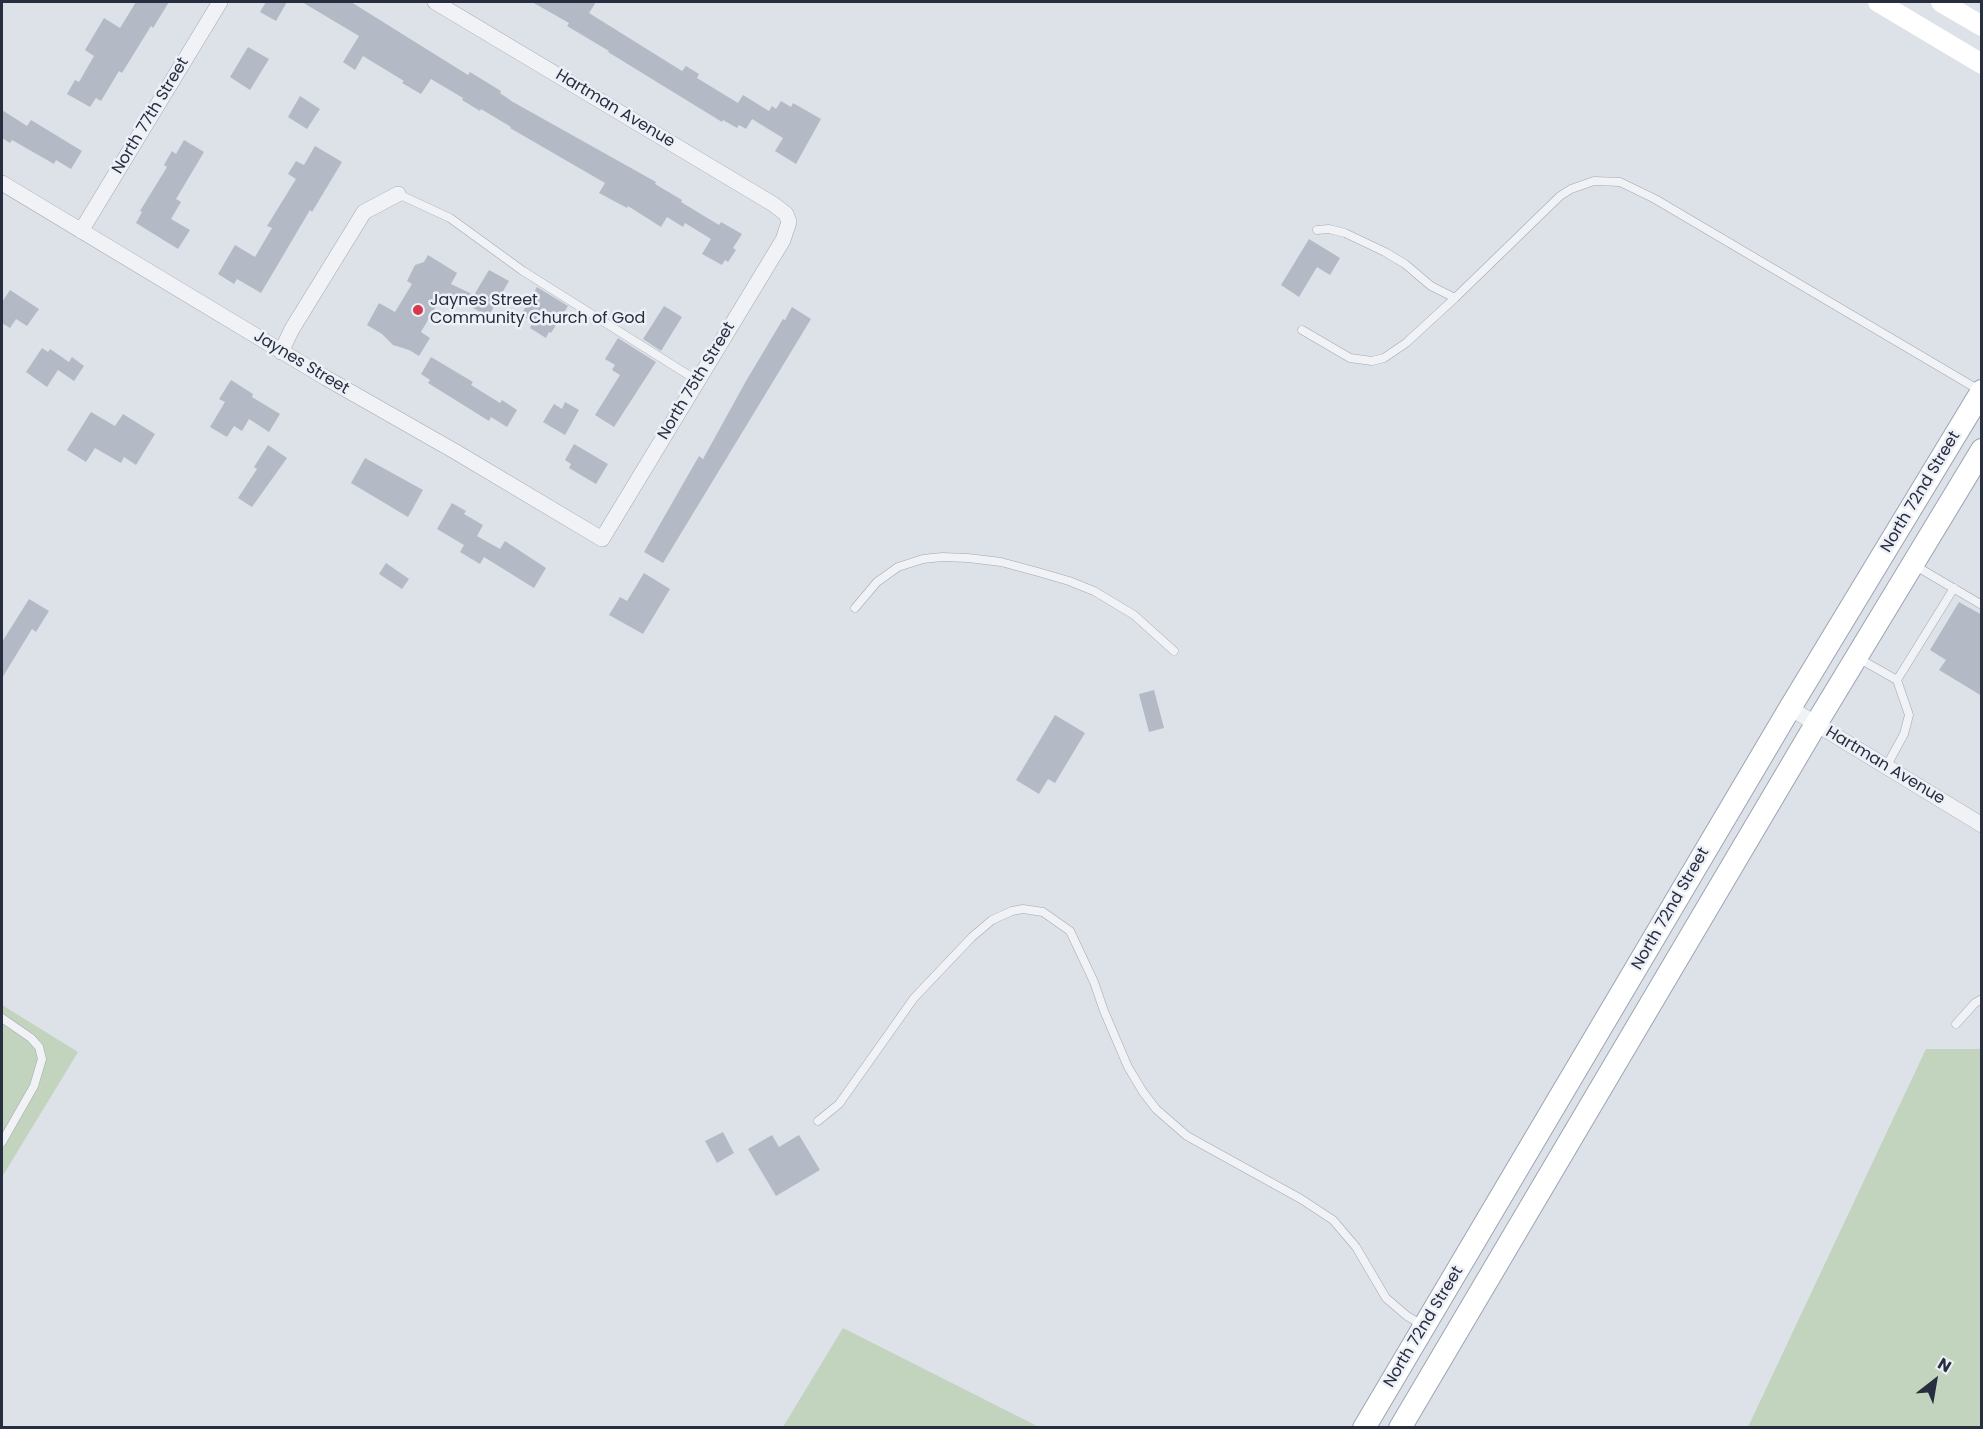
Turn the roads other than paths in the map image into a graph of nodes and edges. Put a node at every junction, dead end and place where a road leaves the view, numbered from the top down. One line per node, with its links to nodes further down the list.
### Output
1 (220, 2): 11 (street, North 77th Street)
2 (435, 2): 9 (street, Hartman Avenue)
3 (1878, 2): 6 (main road)
4 (1941, 2): 5 (main road)
5 (1982, 27)
6 (1982, 64)
7 (3, 188): 11 (street, Jaynes Street)
8 (398, 194): 14 (street); 15 (lane)
9 (789, 222): 15 (street, North 75th Street)
10 (1317, 230): 12 (lane)
11 (81, 231): 14 (street, Jaynes Street)
12 (1455, 298): 13 (lane); 16 (lane)
13 (1302, 330)
14 (282, 352): 18 (street, Jaynes Street)
15 (698, 381): 18 (street, North 75th Street)
16 (1981, 392): 26 (main road, North 72nd Street)
17 (1982, 450): 19 (main road, North 72nd Street)
18 (602, 539)
19 (1913, 564): 20 (lane); 24 (main road, North 72nd Street)
20 (1954, 588): 21 (lane); 25 (lane)
21 (1982, 604)
22 (855, 608): 23 (lane)
23 (1174, 651)
24 (1857, 657): 25 (lane); 27 (main road, North 72nd Street)
25 (1897, 680): 28 (lane)
26 (1790, 708): 27 (street, Hartman Avenue); 35 (main road, North 72nd Street)
27 (1816, 724): 28 (street, Hartman Avenue); 37 (main road, North 72nd Street)
28 (1886, 767): 29 (street, Hartman Avenue)
29 (1982, 825)
30 (1982, 999): 32 (lane)
31 (2, 1018): 34 (lane)
32 (1956, 1024)
33 (818, 1121): 35 (lane)
34 (2, 1142)
35 (1424, 1326): 36 (main road, North 72nd Street)
36 (1364, 1428)
37 (1400, 1428)

